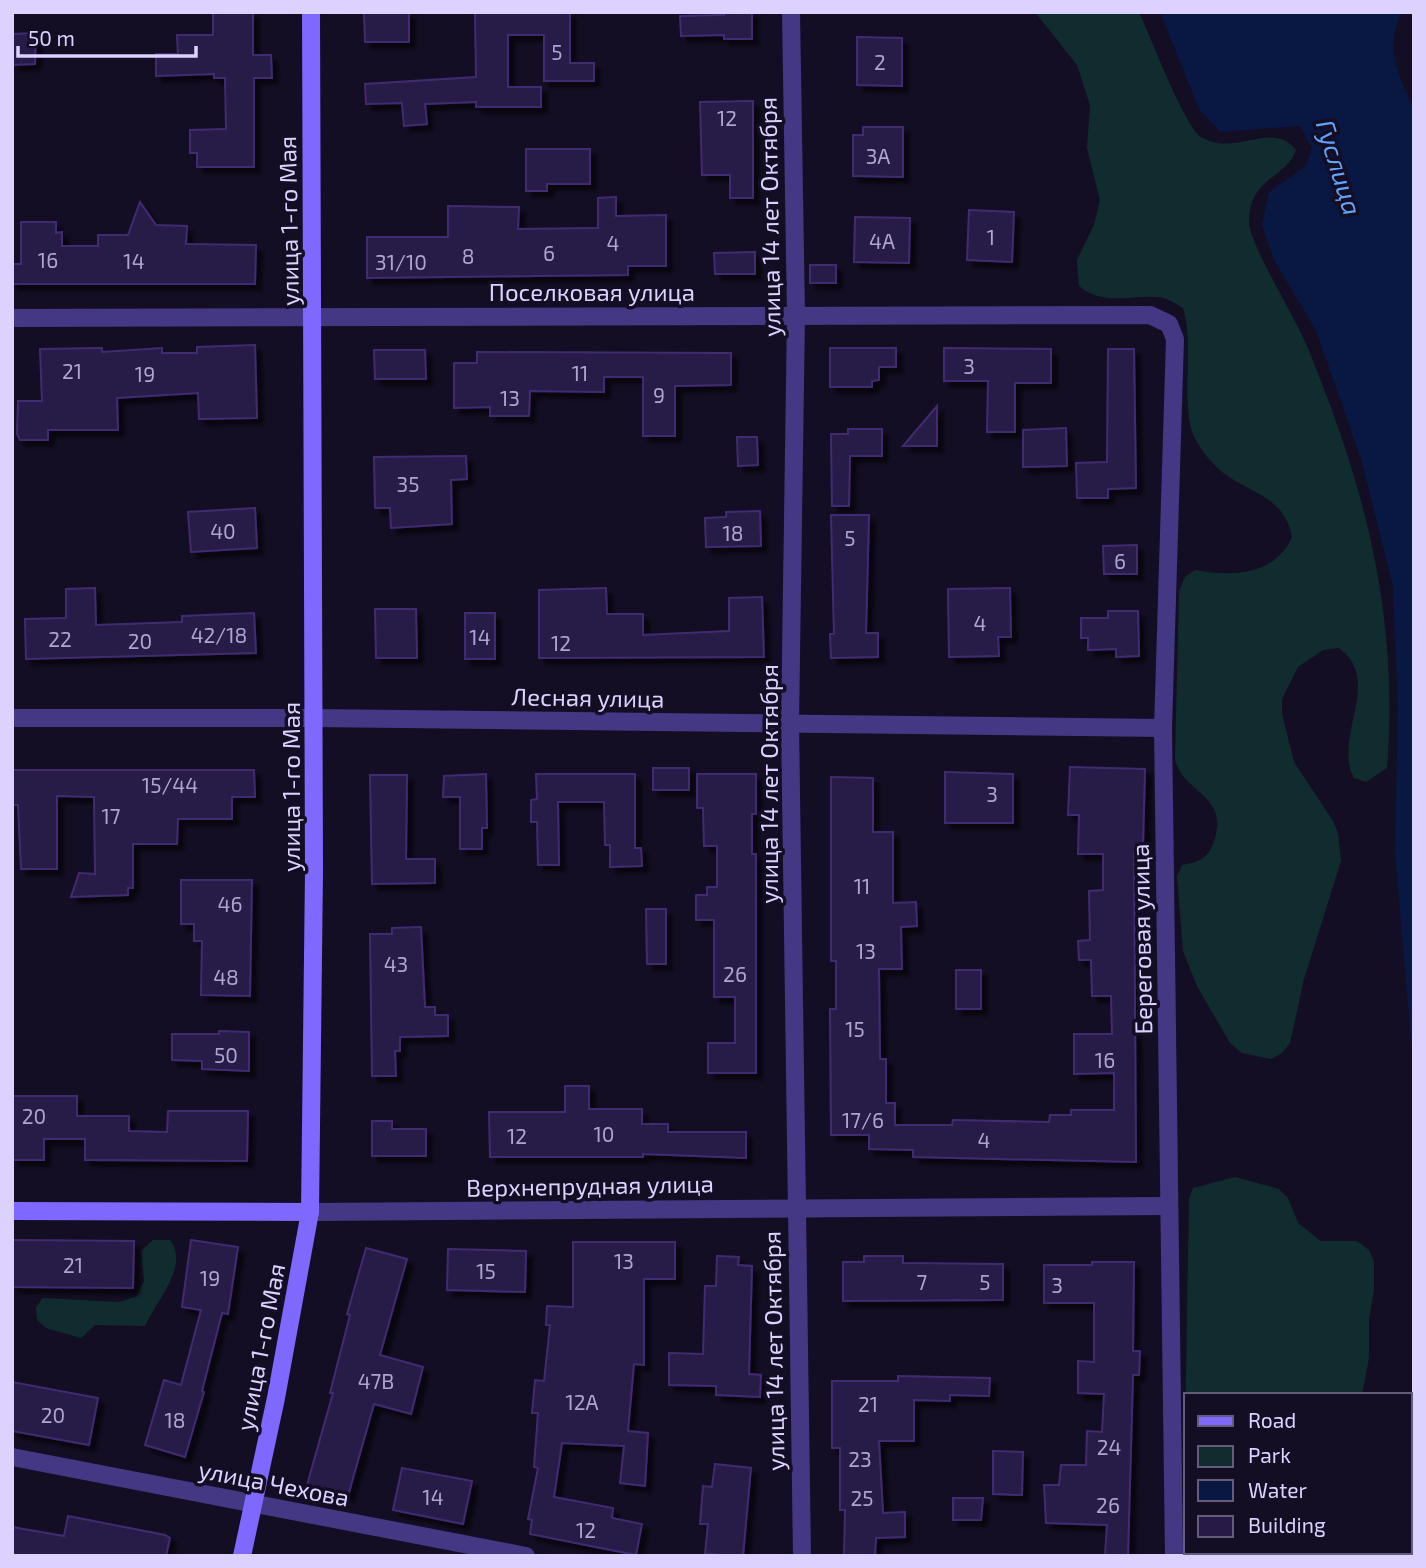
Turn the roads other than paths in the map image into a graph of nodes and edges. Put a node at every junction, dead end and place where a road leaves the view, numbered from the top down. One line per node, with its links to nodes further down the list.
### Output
1 (311, 12): 4 (main road, улица 1-го Мая)
2 (791, 12): 3 (street, улица 14 лет Октября)
3 (796, 315): 4 (street, Поселковая улица); 6 (street, Поселковая улица); 9 (street, улица 14 лет Октября)
4 (313, 316): 5 (street, Поселковая улица); 8 (main road, улица 1-го Мая)
5 (12, 318)
6 (1169, 324): 10 (street, Береговая улица)
7 (12, 718): 8 (street, Лесная улица)
8 (314, 718): 9 (street, Лесная улица); 14 (main road, улица 1-го Мая)
9 (790, 724): 10 (street, Лесная улица); 12 (street, улица 14 лет Октября)
10 (1163, 728): 11 (street, Береговая улица)
11 (1168, 1206): 12 (street, Верхнепрудная улица); 20 (street, Береговая улица)
12 (796, 1208): 14 (street, Верхнепрудная улица); 19 (street, улица 14 лет Октября)
13 (12, 1212): 14 (main road, Верхнепрудная улица)
14 (310, 1212): 16 (main road, улица 1-го Мая)
15 (12, 1457): 16 (street, улица Чехова)
16 (254, 1505): 17 (main road, улица 1-го Мая); 18 (street, улица Чехова)
17 (242, 1556)
18 (526, 1556)
19 (802, 1556)
20 (1174, 1556)

